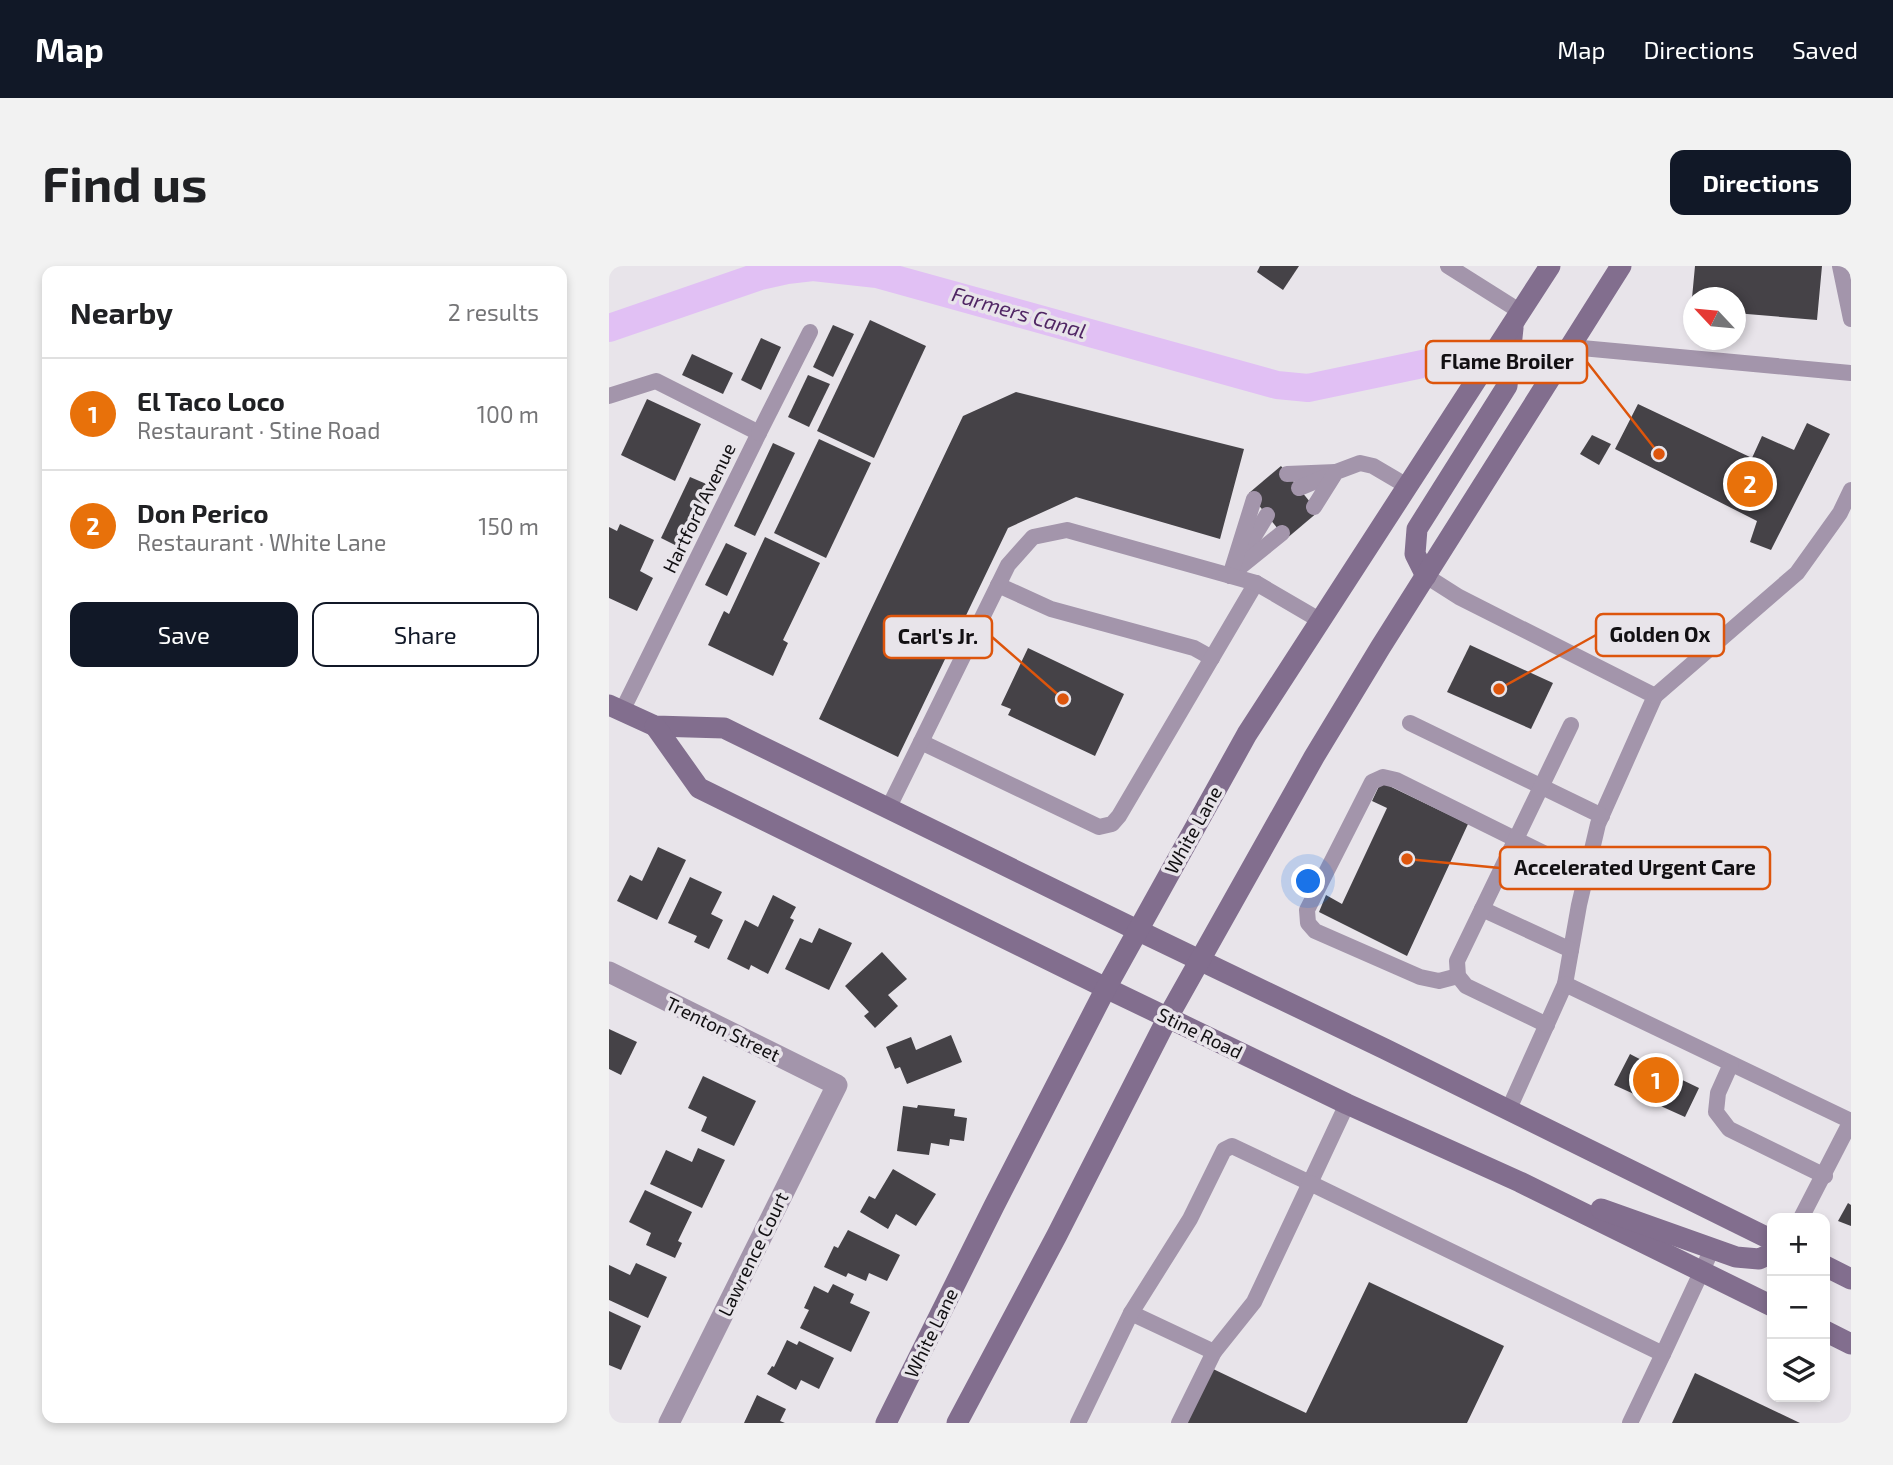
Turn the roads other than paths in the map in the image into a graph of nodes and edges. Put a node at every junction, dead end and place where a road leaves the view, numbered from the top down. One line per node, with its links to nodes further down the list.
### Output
1 (1448, 266): 5 (lane)
2 (1550, 266): 5 (main road, White Lane)
3 (1621, 266): 8 (main road)
4 (1839, 266): 6 (lane)
5 (1517, 317): 14 (main road, White Lane); 22 (main road)
6 (1851, 318)
7 (810, 332): 11 (lane)
8 (1571, 346): 9 (lane); 22 (main road)
9 (1851, 373)
10 (609, 396): 11 (lane, Hartford Avenue)
11 (759, 433): 28 (lane, Hartford Avenue)
12 (1336, 472): 13 (lane); 14 (lane); 15 (lane); 18 (lane)
13 (1287, 474)
14 (1407, 486): 25 (main road, White Lane)
15 (1299, 488)
16 (1851, 490): 27 (lane)
17 (1254, 499): 21 (lane)
18 (1314, 507)
19 (1267, 515): 21 (lane)
20 (1282, 533): 21 (lane)
21 (1230, 576): 23 (lane); 24 (lane)
22 (1426, 576): 27 (lane); 41 (main road)
23 (1256, 583): 25 (lane); 26 (lane)
24 (998, 585): 26 (lane); 32 (lane)
25 (1321, 621): 39 (main road, White Lane)
26 (1212, 658): 32 (lane)
27 (1655, 696): 35 (lane)
28 (615, 708): 30 (main road)
29 (1410, 723): 33 (lane)
30 (655, 726): 34 (main road); 45 (main road, Stine Road)
31 (1571, 726): 33 (lane)
32 (921, 742): 34 (lane)
33 (1542, 787): 35 (lane); 36 (lane)
34 (888, 809): 39 (main road)
35 (1602, 816): 37 (lane)
36 (1515, 840): 37 (lane); 38 (lane); 43 (lane)
37 (1586, 874): 40 (lane)
38 (1482, 909): 40 (lane); 43 (lane)
39 (1137, 930): 41 (main road); 45 (main road, White Lane)
40 (1571, 950): 44 (lane)
41 (1199, 960): 46 (main road); 51 (main road)
42 (609, 972): 49 (street, Trenton Street)
43 (1458, 976): 47 (lane)
44 (1565, 984): 47 (lane); 48 (lane)
45 (1106, 988): 46 (main road, Stine Road); 66 (main road, White Lane)
46 (1168, 1017): 50 (main road, Stine Road); 73 (main road)
47 (1547, 1025): 51 (lane)
48 (1731, 1064): 52 (lane); 53 (lane)
49 (837, 1086): 70 (street, Lawrence Court)
50 (1347, 1104): 54 (main road, Stine Road); 55 (lane)
51 (1508, 1111): 57 (main road)
52 (1851, 1121): 53 (lane)
53 (1825, 1176): 56 (lane)
54 (1520, 1182): 58 (main road); 61 (main road, Stine Road)
55 (1310, 1183): 64 (lane); 68 (lane); 69 (lane)
56 (1804, 1213)
57 (1767, 1238)
58 (1713, 1247): 59 (main road); 61 (lane)
59 (1767, 1255)
60 (1830, 1268): 62 (main road)
61 (1702, 1271): 63 (main road, Stine Road); 69 (lane)
62 (1851, 1279)
63 (1767, 1304)
64 (1131, 1313): 68 (lane); 74 (lane)
65 (1830, 1334): 67 (main road)
66 (928, 1338): 71 (main road, White Lane); 72 (main road)
67 (1851, 1344)
68 (1214, 1352): 75 (lane)
69 (1663, 1353): 76 (lane)
70 (669, 1423)
71 (886, 1423)
72 (903, 1423)
73 (957, 1423)
74 (1078, 1423)
75 (1179, 1423)
76 (1630, 1423)

